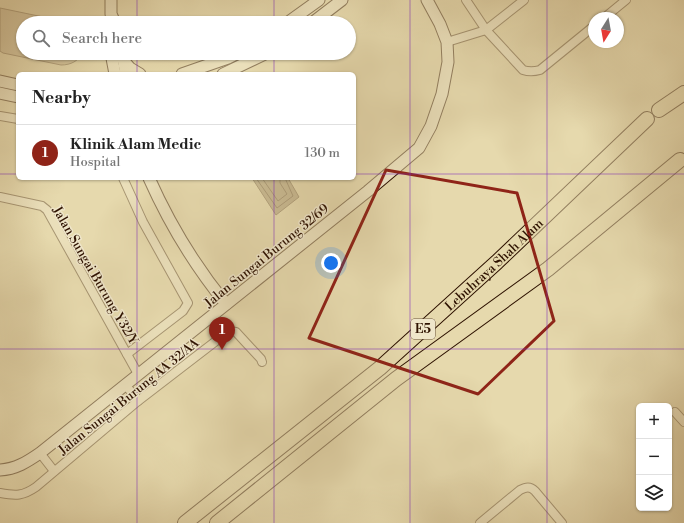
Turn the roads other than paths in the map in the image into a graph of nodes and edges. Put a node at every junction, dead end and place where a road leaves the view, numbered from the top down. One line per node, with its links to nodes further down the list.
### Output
1 (111, 0): 9 (street)
2 (319, 0): 10 (street)
3 (342, 0): 11 (street)
4 (427, 0): 14 (street, Jalan Sungai Burung 32/69)
5 (466, 0): 12 (street)
6 (524, 0): 12 (street)
7 (626, 0): 8 (street)
8 (611, 12)
9 (111, 16)
10 (297, 16)
11 (321, 16)
12 (486, 30): 13 (street); 14 (street)
13 (588, 31)
14 (447, 42): 40 (street, Jalan Sungai Burung 32/69)
15 (115, 60): 21 (street)
16 (117, 60): 22 (street)
17 (119, 60): 23 (street)
18 (121, 60): 24 (street)
19 (222, 60): 25 (street)
20 (252, 60): 26 (street)
21 (109, 72)
22 (115, 72)
23 (125, 72)
24 (137, 72)
25 (188, 72)
26 (227, 72)
27 (0, 81): 28 (street)
28 (16, 85)
29 (0, 93): 31 (street)
30 (684, 93): 32 (highway)
31 (16, 97)
32 (659, 110)
33 (0, 116): 35 (street)
34 (647, 119): 52 (highway, Lebuhraya Shah Alam / E5)
35 (16, 120)
36 (680, 160): 53 (highway, E5)
37 (124, 180): 41 (street)
38 (149, 180): 40 (street)
39 (0, 197): 41 (street, Jalan Sungai Burung Y32/Y)
40 (226, 304): 43 (street, Jalan Sungai Burung 32/69)
41 (127, 354): 43 (street, Jalan Sungai Burung Y32/Y)
42 (262, 362): 45 (street, Jalan Sungai Burung AA 32/AA)
43 (138, 374): 44 (street, Jalan Sungai Burung 32/69)
44 (125, 384): 45 (street); 48 (street, Jalan Sungai Burung 32/69)
45 (138, 401): 50 (street, Jalan Sungai Burung AA 32/AA)
46 (675, 412): 47 (street)
47 (684, 422)
48 (40, 453): 49 (street, Jalan Sungai Burung 32/69); 50 (street)
49 (0, 470)
50 (54, 471): 51 (street, Jalan Sungai Burung AA 32/AA)
51 (0, 493)
52 (185, 523)
53 (217, 523)
54 (480, 523): 55 (street)
55 (562, 523)

